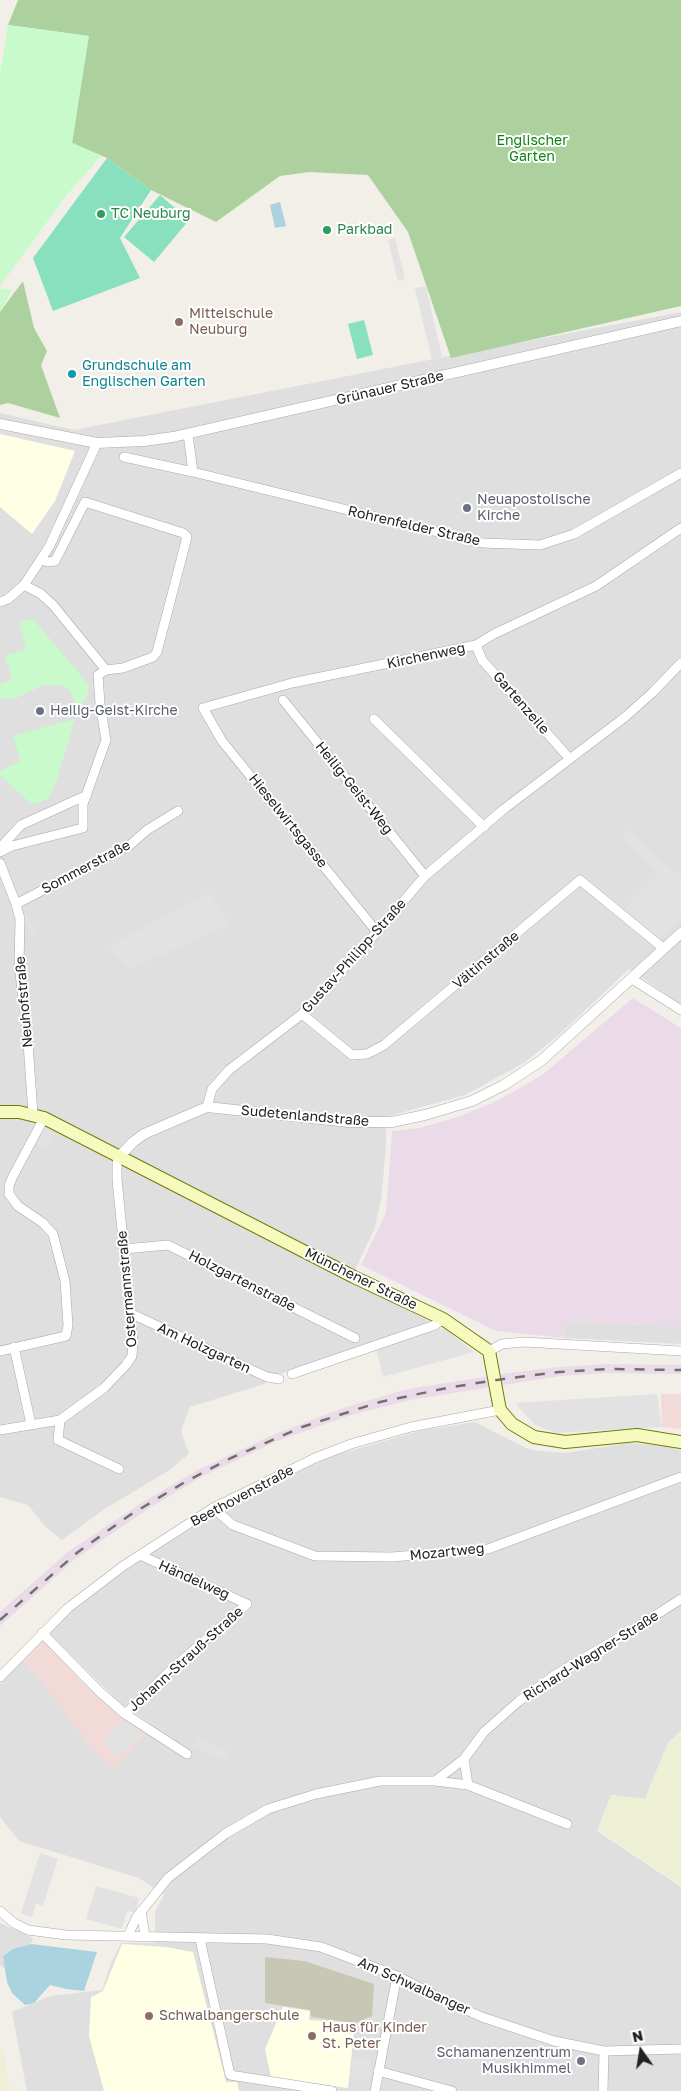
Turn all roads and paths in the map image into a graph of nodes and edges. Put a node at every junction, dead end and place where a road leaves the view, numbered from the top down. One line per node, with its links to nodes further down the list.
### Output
1 (681, 321): 3 (street, Grünauer Straße)
2 (0, 424): 4 (street, Grünauer Straße)
3 (188, 434): 4 (street, Grünauer Straße); 6 (street)
4 (97, 442): 9 (street)
5 (124, 457): 6 (street, Rohrenfelder Straße)
6 (193, 472): 7 (street, Rohrenfelder Straße)
7 (681, 474)
8 (681, 528): 12 (street, Kirchenweg)
9 (41, 559): 10 (street); 14 (street)
10 (24, 585): 11 (street); 14 (street)
11 (0, 602)
12 (476, 646): 16 (street, Kirchenweg); 18 (street, Gartenzeile)
13 (681, 663): 18 (street, Gustav-Philipp-Straße)
14 (106, 670): 19 (street)
15 (283, 700): 25 (street, Heilig-Geist-Weg)
16 (203, 708): 27 (street, Hieselwirtsgasse)
17 (374, 718): 21 (street)
18 (570, 759): 21 (street, Gustav-Philipp-Straße)
19 (87, 795): 22 (street); 23 (street)
20 (178, 810): 26 (street, Sommerstraße)
21 (484, 827): 25 (street, Gustav-Philipp-Straße)
22 (0, 848)
23 (0, 852)
24 (0, 863): 26 (street, Neuhofstraße)
25 (425, 876): 27 (street, Gustav-Philipp-Straße)
26 (16, 904): 35 (street, Neuhofstraße)
27 (377, 932): 32 (street, Gustav-Philipp-Straße)
28 (681, 933): 29 (street, Sudetenlandstraße)
29 (663, 948): 30 (street, Sudetenlandstraße); 32 (street, Vältinstraße)
30 (632, 979): 31 (street); 33 (street, Sudetenlandstraße)
31 (681, 1010)
32 (302, 1014): 33 (street, Gustav-Philipp-Straße)
33 (207, 1108): 36 (street, Sudetenlandstraße)
34 (0, 1112): 35 (main road, Münchener Straße)
35 (39, 1116): 36 (main road, Münchener Straße); 41 (street)
36 (119, 1157): 37 (street, Ostermannstraße); 39 (main road, Münchener Straße)
37 (124, 1249): 38 (street, Ostermannstraße); 40 (street, Holzgartenstraße)
38 (130, 1313): 46 (street, Am Holzgarten); 48 (street, Ostermannstraße)
39 (443, 1319): 43 (main road, Münchener Straße); 45 (street)
40 (356, 1338)
41 (14, 1347): 42 (street); 49 (street)
42 (0, 1351)
43 (489, 1351): 44 (street); 47 (main road)
44 (681, 1351)
45 (292, 1374)
46 (279, 1379)
47 (500, 1410): 51 (main road); 54 (street, Beethovenstraße)
48 (60, 1420): 49 (street, Ostermannstraße); 52 (street)
49 (31, 1424): 50 (street, Ostermannstraße)
50 (0, 1430)
51 (681, 1442)
52 (119, 1470)
53 (681, 1477): 54 (street, Mozartweg)
54 (213, 1508): 55 (street, Beethovenstraße)
55 (140, 1555): 57 (street, Händelweg); 58 (street, Beethovenstraße)
56 (681, 1599): 62 (street, Richard-Wagner-Straße)
57 (248, 1604): 60 (street, Johann-Strauß-Straße)
58 (42, 1633): 59 (street, Beethovenstraße); 60 (street, Johann-Strauß-Straße)
59 (0, 1677)
60 (125, 1714): 61 (street, Johann-Strauß-Straße)
61 (187, 1754)
62 (464, 1759): 63 (street, Richard-Wagner-Straße); 64 (street)
63 (435, 1781): 64 (street); 67 (street)
64 (468, 1785): 65 (street)
65 (567, 1824)
66 (0, 1910): 68 (street, Am Schwalbanger)
67 (141, 1911): 68 (street); 69 (street)
68 (128, 1936): 69 (street, Am Schwalbanger)
69 (145, 1936): 70 (street, Am Schwalbanger)
70 (200, 1939): 71 (street, Am Schwalbanger); 75 (street)
71 (397, 1976): 73 (street, Am Schwalbanger); 74 (street)
72 (681, 2049): 73 (street, Am Schwalbanger)
73 (604, 2051): 78 (street)
74 (378, 2071): 76 (street); 77 (street)
75 (332, 2091)
76 (375, 2091)
77 (452, 2091)
78 (603, 2091)

